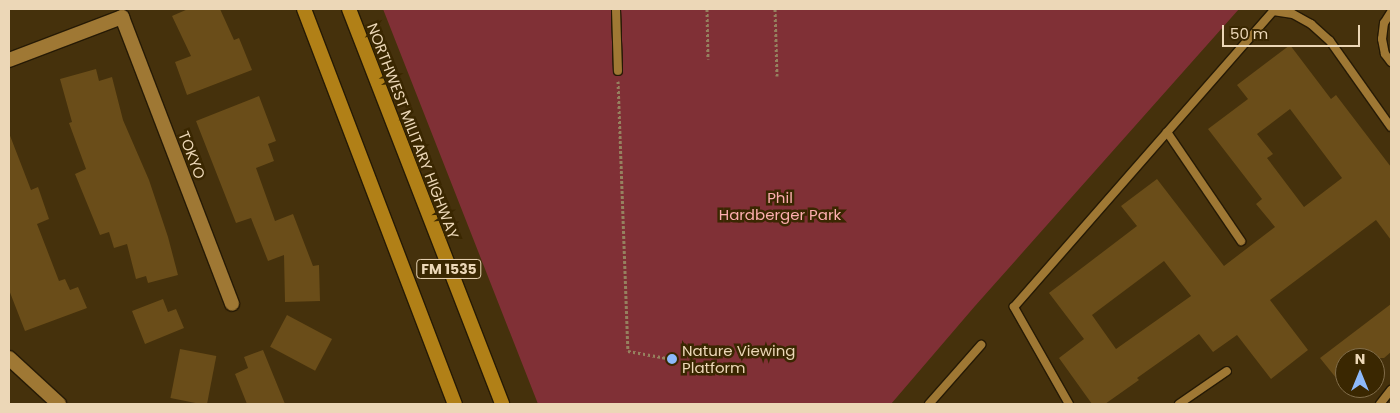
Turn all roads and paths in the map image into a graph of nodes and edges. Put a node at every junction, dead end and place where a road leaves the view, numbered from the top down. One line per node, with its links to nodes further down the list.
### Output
1 (304, 9): 22 (main road, FM 1535)
2 (349, 9): 23 (main road, NORTHWEST MILITARY HIGHWAY / FM 1535)
3 (616, 9): 10 (lane)
4 (707, 9): 7 (path)
5 (775, 9): 11 (path)
6 (1391, 12): 9 (lane)
7 (708, 59)
8 (9, 60): 15 (street, TOKYO)
9 (1391, 62)
10 (618, 71): 18 (path)
11 (777, 76)
12 (1391, 127): 13 (lane)
13 (1167, 132): 14 (lane); 25 (lane)
14 (1241, 241)
15 (232, 304)
16 (981, 345): 24 (lane)
17 (9, 358): 21 (street)
18 (672, 359)
19 (1227, 371): 26 (lane)
20 (1391, 390): 27 (lane)
21 (59, 404)
22 (455, 404)
23 (502, 404)
24 (929, 404)
25 (1069, 404)
26 (1179, 404)
27 (1380, 404)

